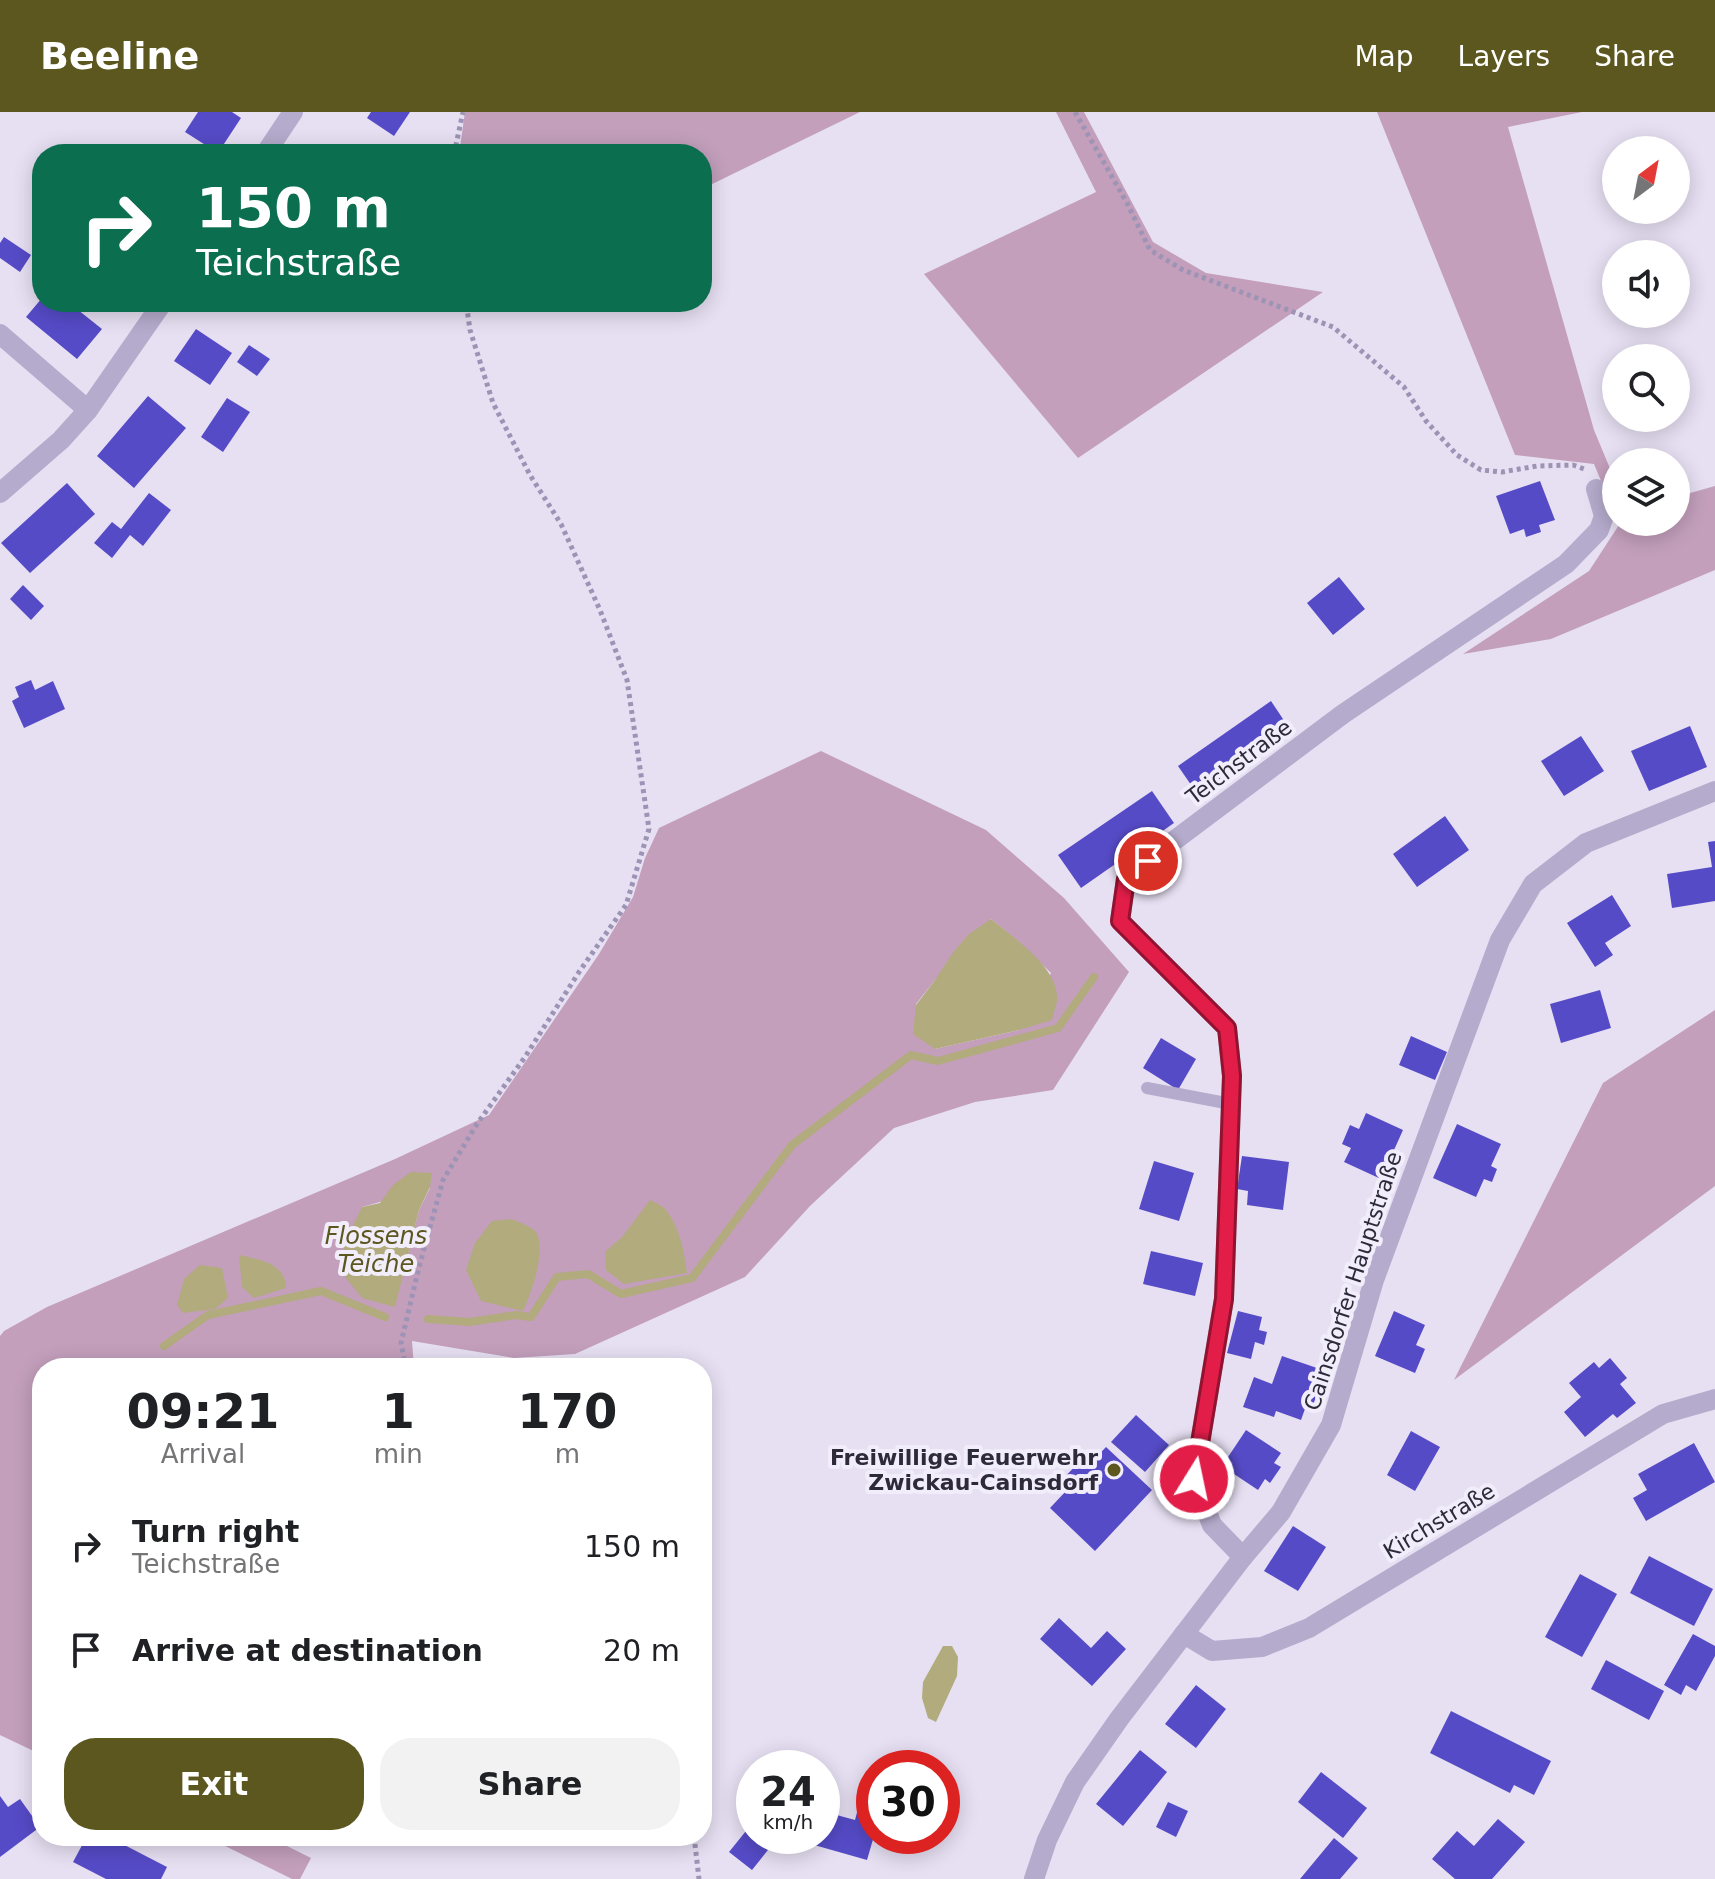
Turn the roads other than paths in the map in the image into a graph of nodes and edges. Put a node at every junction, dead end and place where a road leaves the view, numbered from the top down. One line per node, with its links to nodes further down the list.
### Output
1 (293, 112): 2 (street)
2 (272, 144)
3 (156, 312): 5 (street)
4 (0, 334): 5 (street)
5 (88, 410): 7 (street)
6 (1596, 489): 10 (street, Teichstraße)
7 (0, 493)
8 (1715, 791): 12 (street, Cainsdorfer Hauptstraße)
9 (1147, 1088): 10 (lane)
10 (1231, 1104): 12 (street, Teichstraße)
11 (1715, 1399): 13 (street, Kirchstraße)
12 (1243, 1557): 13 (street, Cainsdorfer Hauptstraße)
13 (1184, 1634): 14 (street, Cainsdorfer Hauptstraße)
14 (1034, 1879)

